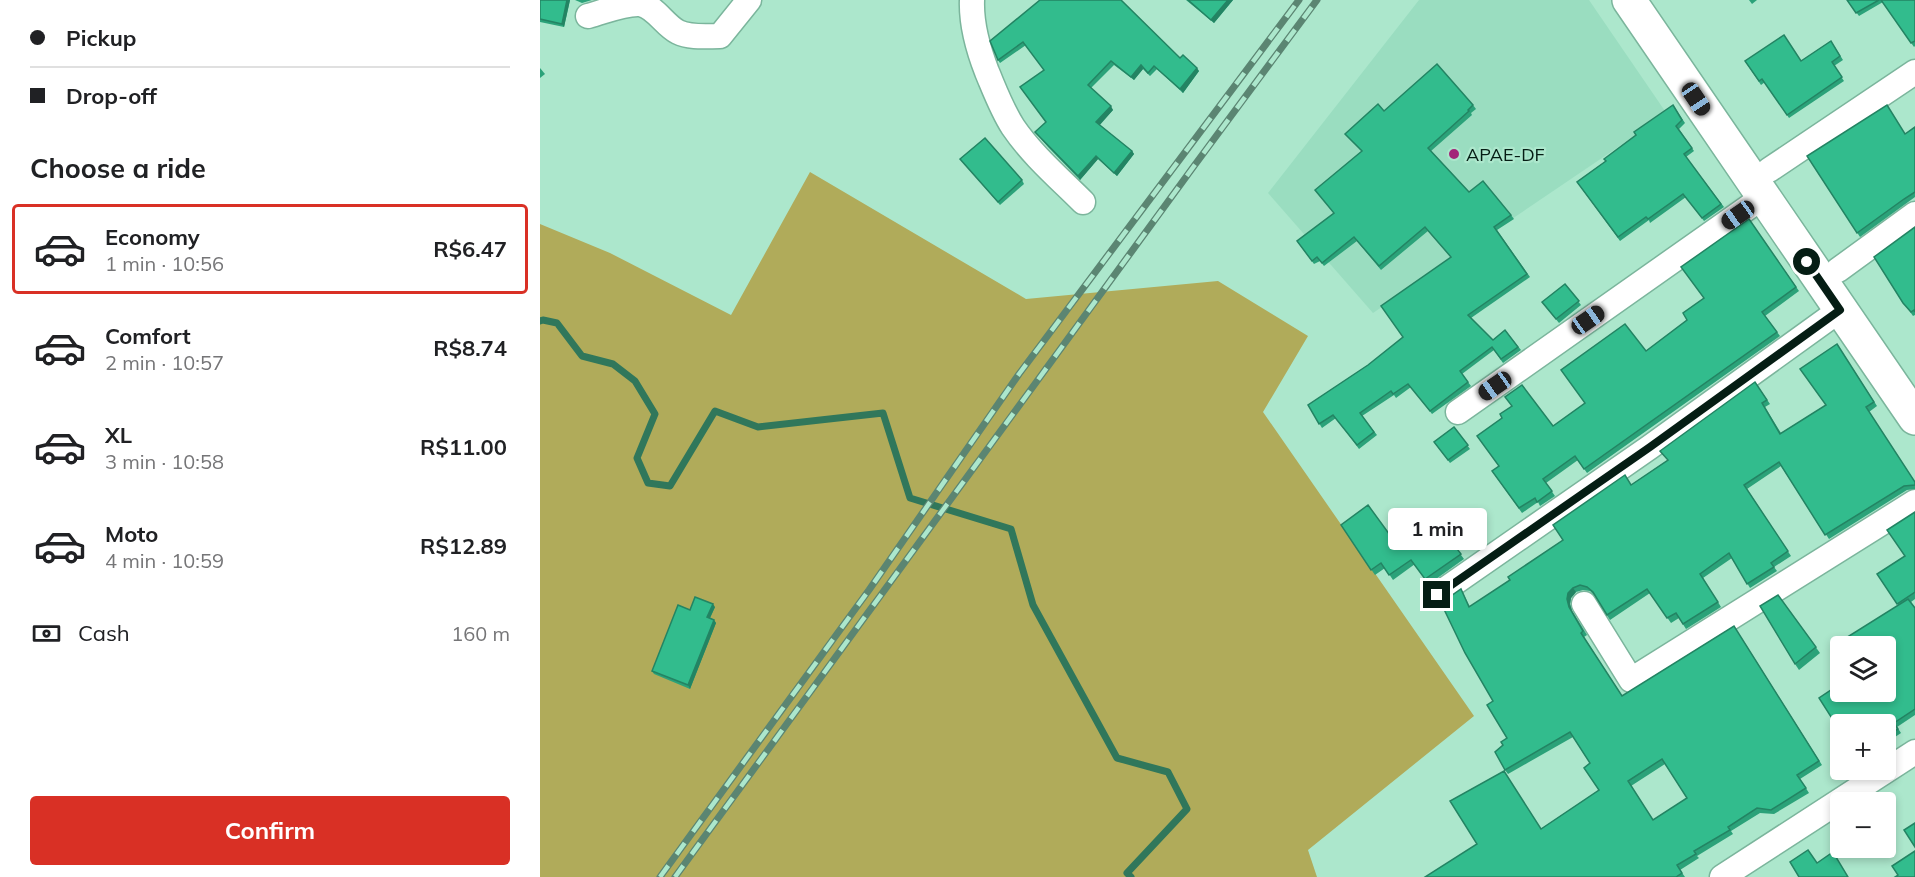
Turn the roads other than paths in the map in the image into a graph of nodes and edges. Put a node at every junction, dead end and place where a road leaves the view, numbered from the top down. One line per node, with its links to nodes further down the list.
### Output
1 (749, 0): 5 (street)
2 (972, 0): 8 (street)
3 (1629, 0): 7 (street)
4 (1653, 0): 7 (street)
5 (588, 16)
6 (1915, 72): 7 (street)
7 (1766, 184): 10 (street); 11 (street); 13 (street)
8 (1083, 202)
9 (1915, 214): 10 (street)
10 (1838, 270): 12 (street)
11 (1840, 310): 14 (street); 16 (street)
12 (1915, 384)
13 (1458, 412)
14 (1915, 418)
15 (1915, 502): 17 (street)
16 (1437, 595)
17 (1584, 604)
18 (1915, 752): 19 (street)
19 (1722, 877)

